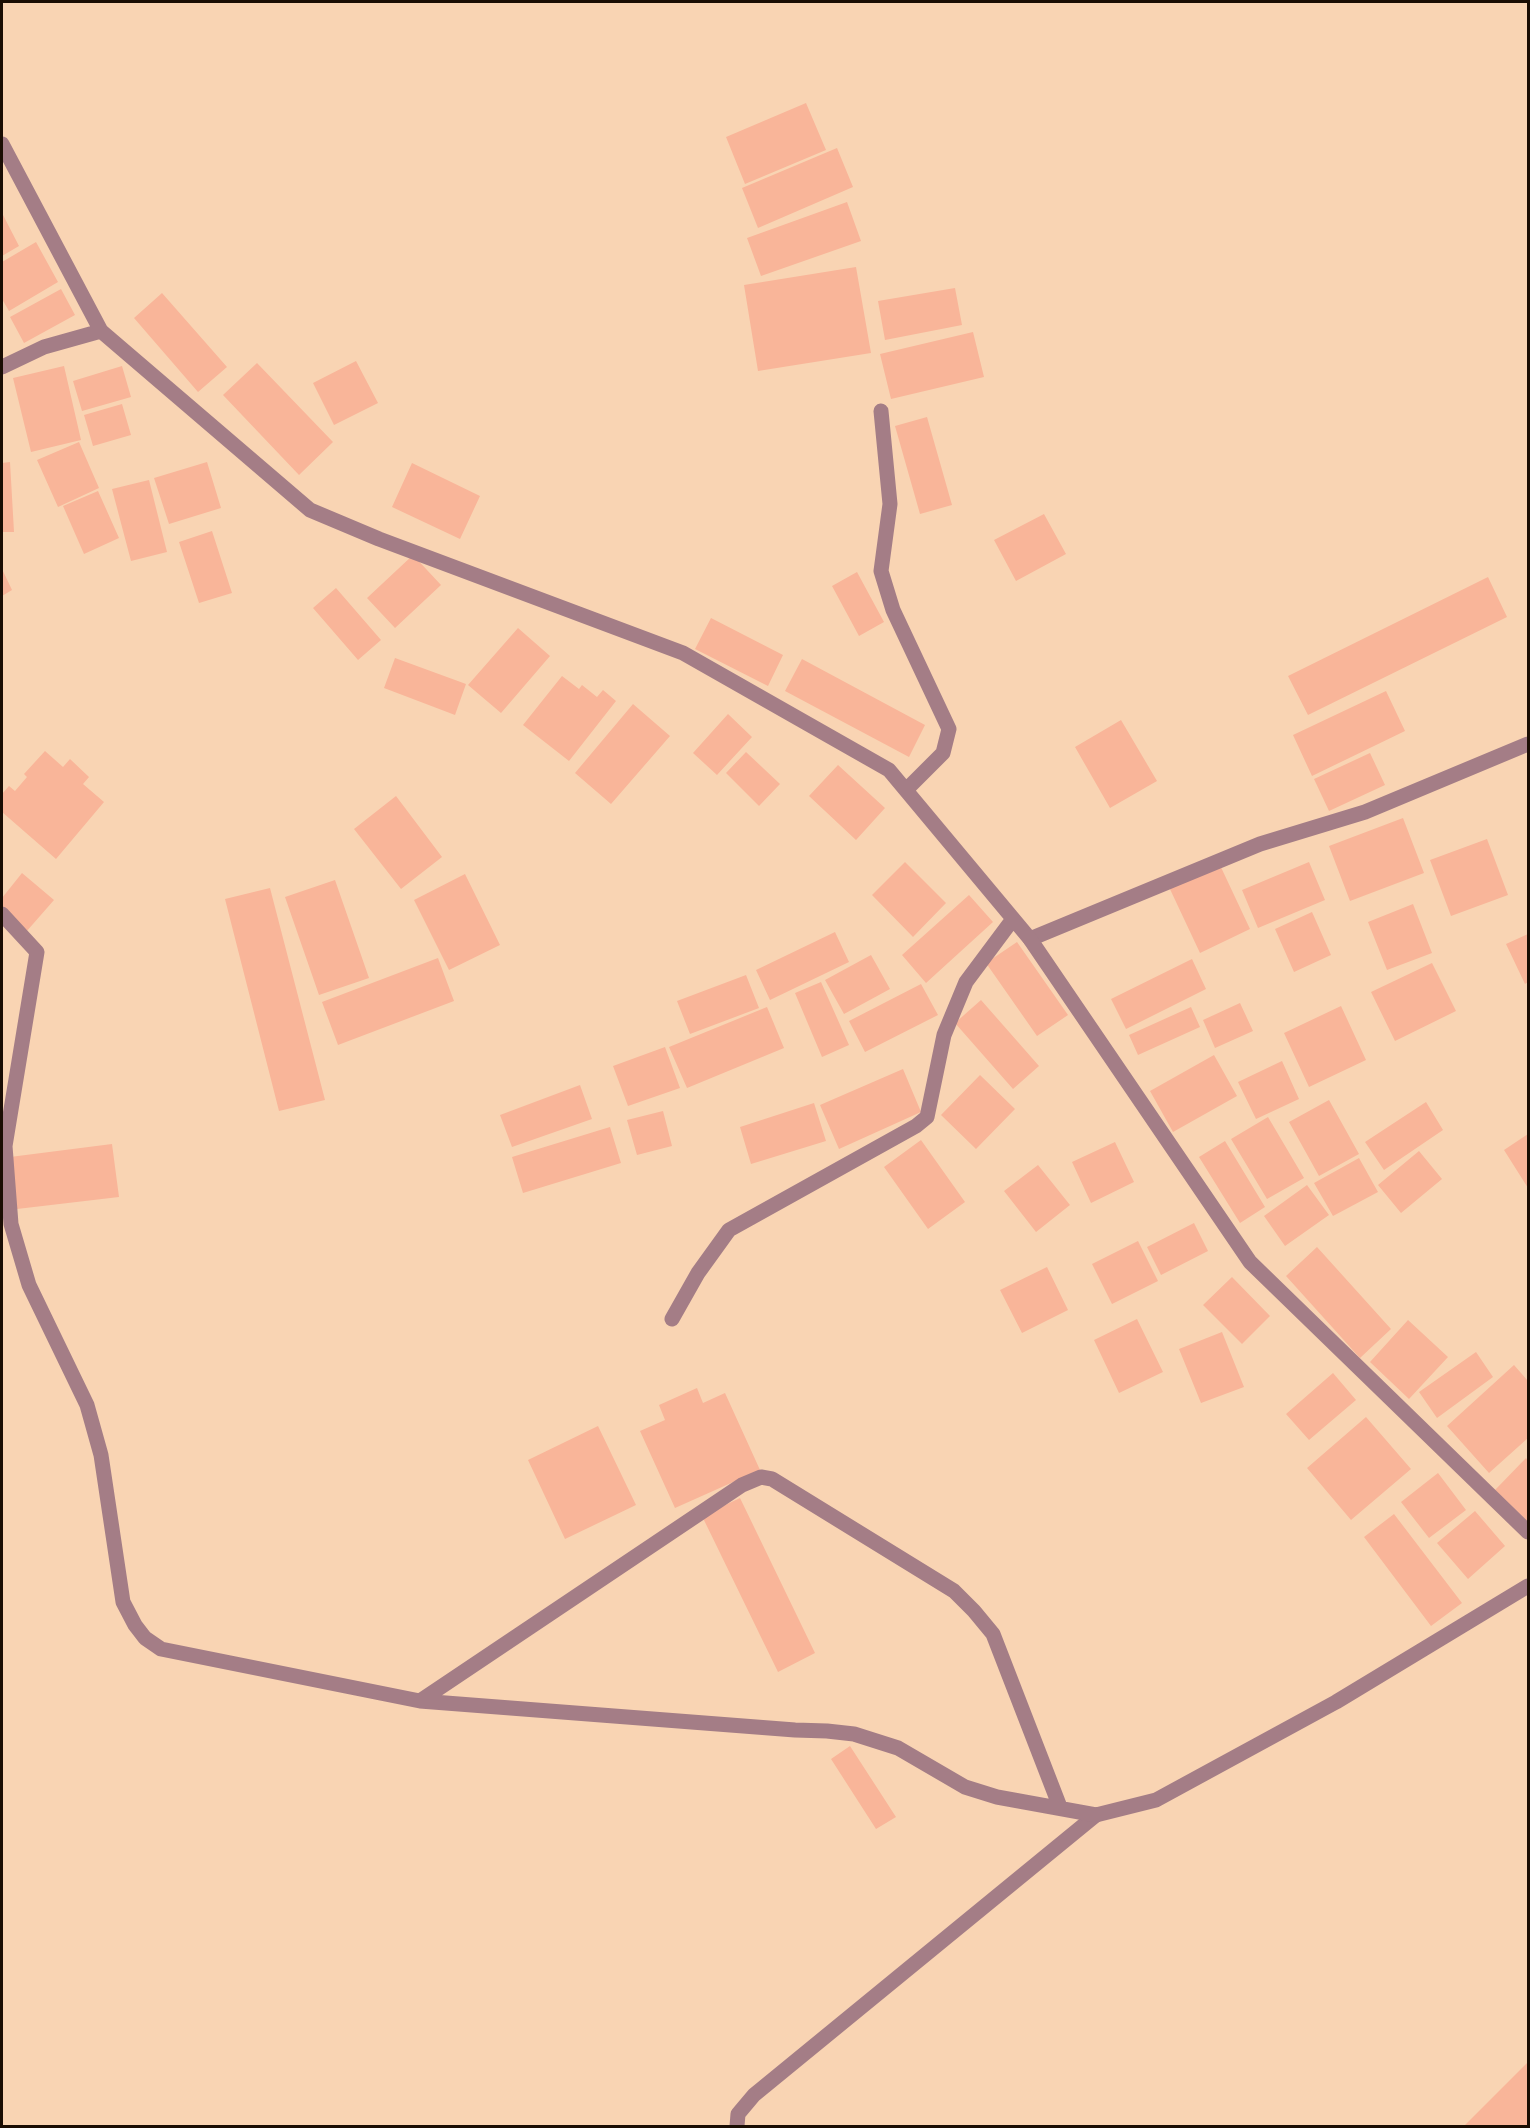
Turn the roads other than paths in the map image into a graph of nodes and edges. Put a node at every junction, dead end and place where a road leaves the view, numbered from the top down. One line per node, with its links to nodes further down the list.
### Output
1 (2, 144): 2 (street)
2 (101, 331): 3 (street); 6 (street)
3 (2, 367)
4 (881, 411): 6 (street)
5 (1528, 744): 9 (street)
6 (906, 790): 8 (street)
7 (2, 914): 13 (street)
8 (1013, 919): 9 (street); 10 (street)
9 (1030, 939): 11 (street)
10 (672, 1319)
11 (1528, 1532)
12 (1528, 1586): 15 (street)
13 (420, 1701): 14 (street); 14 (street)
14 (1060, 1807): 15 (street)
15 (1096, 1815): 16 (street)
16 (737, 2127)

